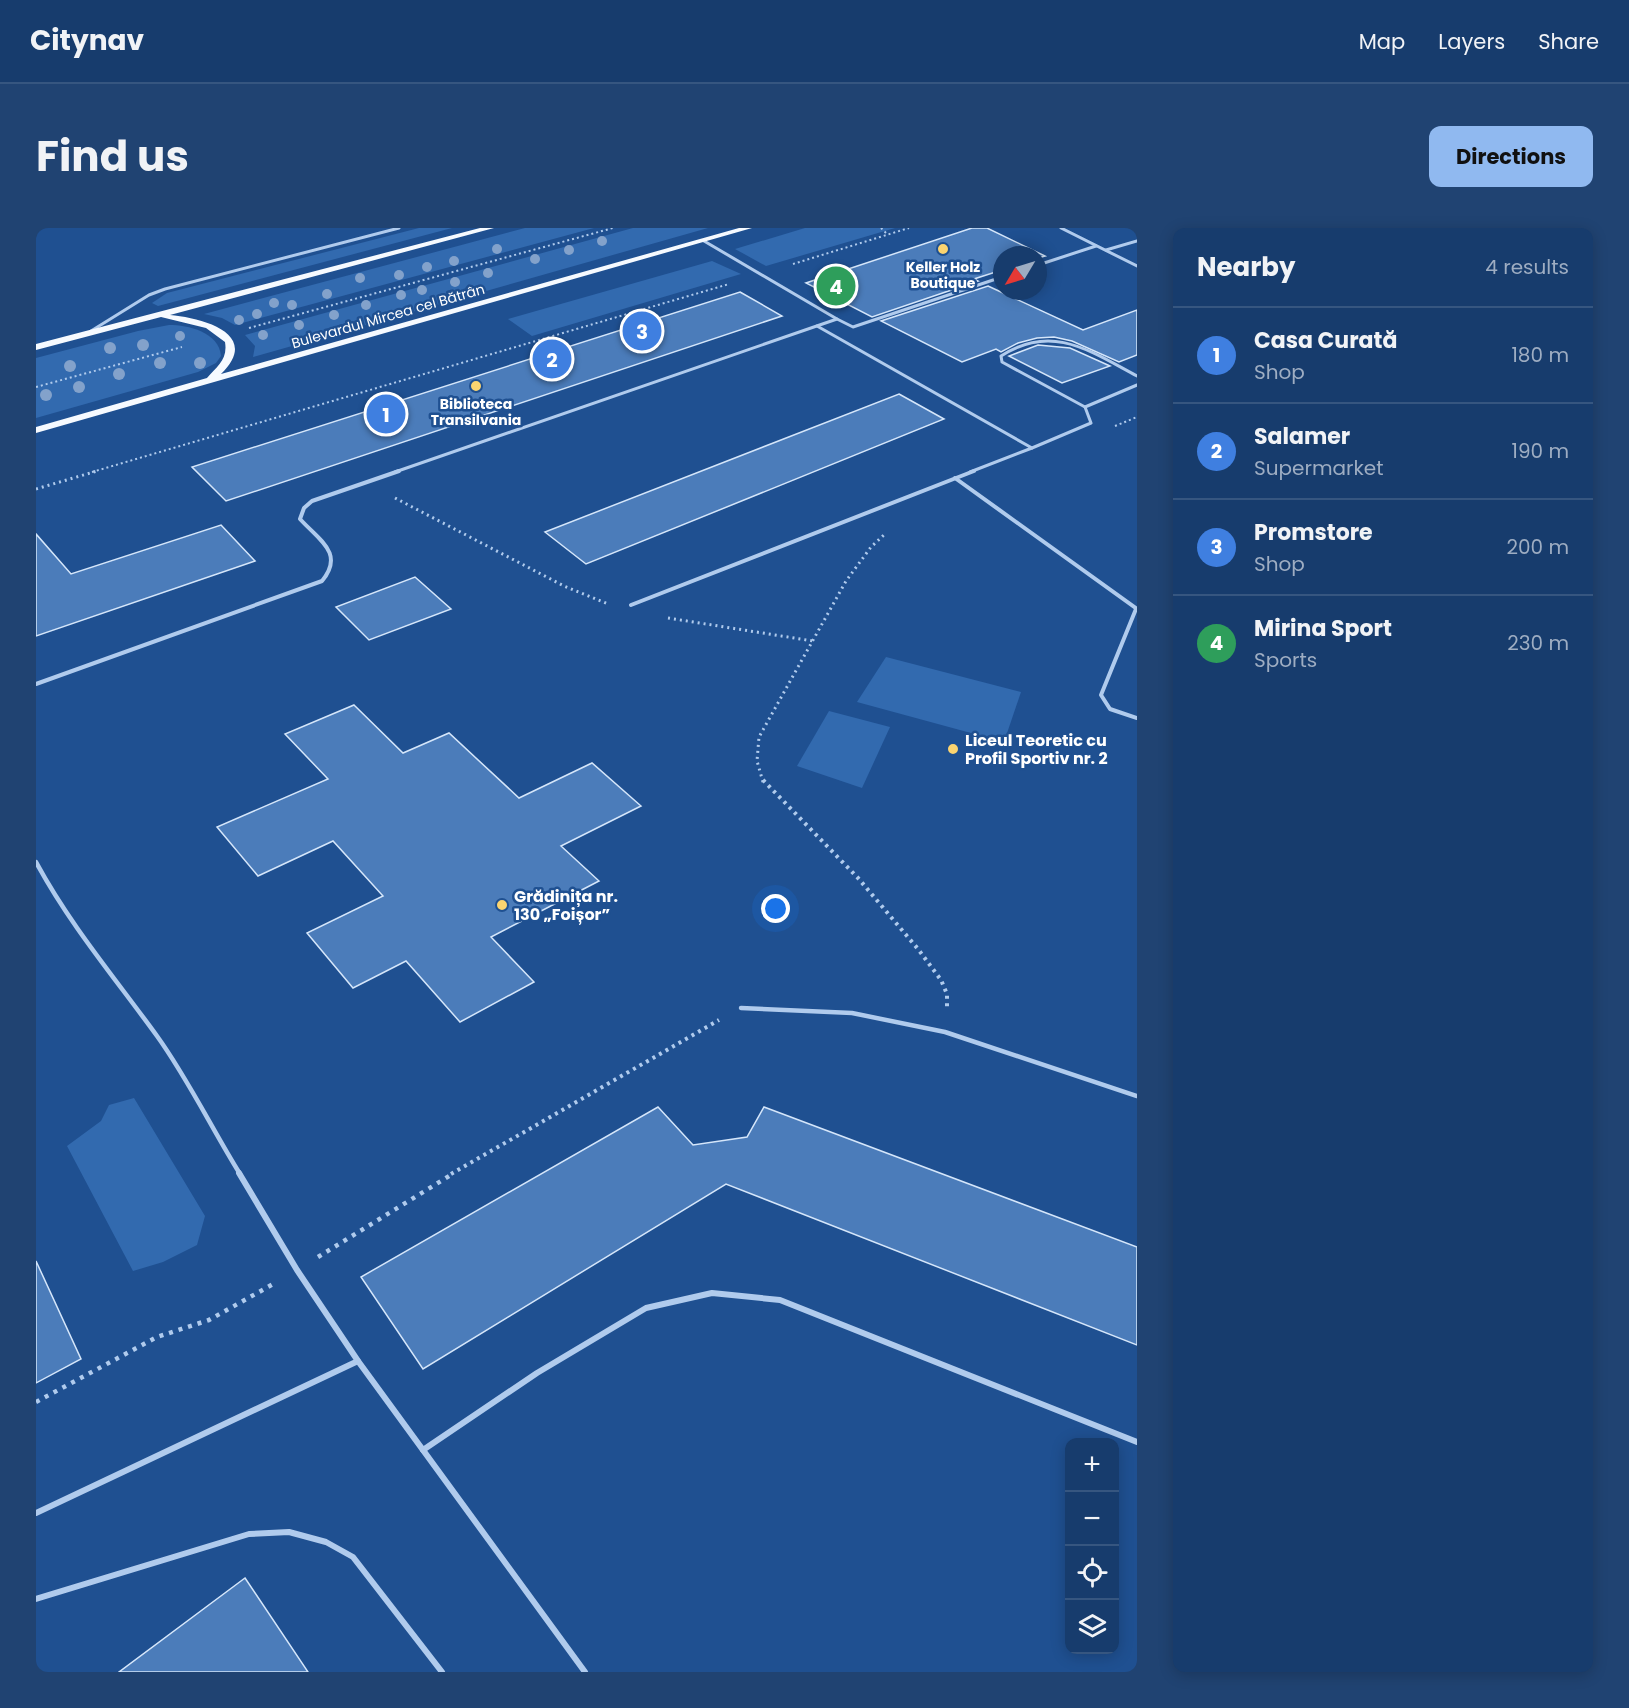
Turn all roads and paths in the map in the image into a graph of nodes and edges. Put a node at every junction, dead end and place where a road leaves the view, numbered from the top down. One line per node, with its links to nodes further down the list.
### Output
1 (399, 228): 21 (lane)
2 (489, 228): 17 (main road)
3 (613, 228): 20 (path)
4 (748, 228): 9 (main road, Bulevardul Mircea cel Bătrân)
5 (881, 228): 8 (path)
6 (909, 228): 8 (path)
7 (1061, 228): 11 (lane)
8 (888, 235): 15 (path)
9 (704, 241): 15 (lane); 25 (main road, Bulevardul Mircea cel Bătrân)
10 (1137, 241): 12 (lane)
11 (1096, 246): 12 (lane); 13 (lane)
12 (1106, 250): 14 (lane)
13 (1047, 263)
14 (1137, 266)
15 (760, 274): 18 (lane); 35 (path)
16 (993, 280): 18 (lane)
17 (149, 317): 21 (main road); 25 (main road)
18 (837, 319): 19 (lane)
19 (816, 326): 32 (lane); 34 (lane)
20 (240, 330)
21 (87, 334): 23 (main road)
22 (190, 345): 27 (path)
23 (36, 347)
24 (1137, 376): 28 (lane)
25 (210, 380): 30 (main road, Bulevardul Mircea cel Bătrân)
26 (1137, 385): 28 (lane)
27 (36, 387)
28 (1085, 407): 32 (lane)
29 (1137, 417): 31 (path)
30 (36, 430)
31 (1106, 430)
32 (1032, 448): 33 (lane)
33 (955, 478): 38 (lane); 39 (lane)
34 (366, 482): 37 (path); 42 (lane)
35 (36, 489)
36 (889, 531): 41 (path)
37 (609, 604)
38 (631, 605)
39 (1137, 609): 43 (lane)
40 (667, 618): 41 (path)
41 (813, 641): 46 (path)
42 (36, 684)
43 (1137, 718)
44 (36, 862): 48 (lane)
45 (741, 1008): 46 (lane); 48 (path)
46 (945, 1032): 47 (lane)
47 (1137, 1096)
48 (297, 1270): 49 (lane); 50 (path)
49 (358, 1361): 52 (lane); 53 (lane)
50 (36, 1402)
51 (1137, 1442): 52 (lane)
52 (423, 1450): 56 (lane)
53 (36, 1513)
54 (36, 1599): 55 (lane)
55 (442, 1672)
56 (585, 1672)

